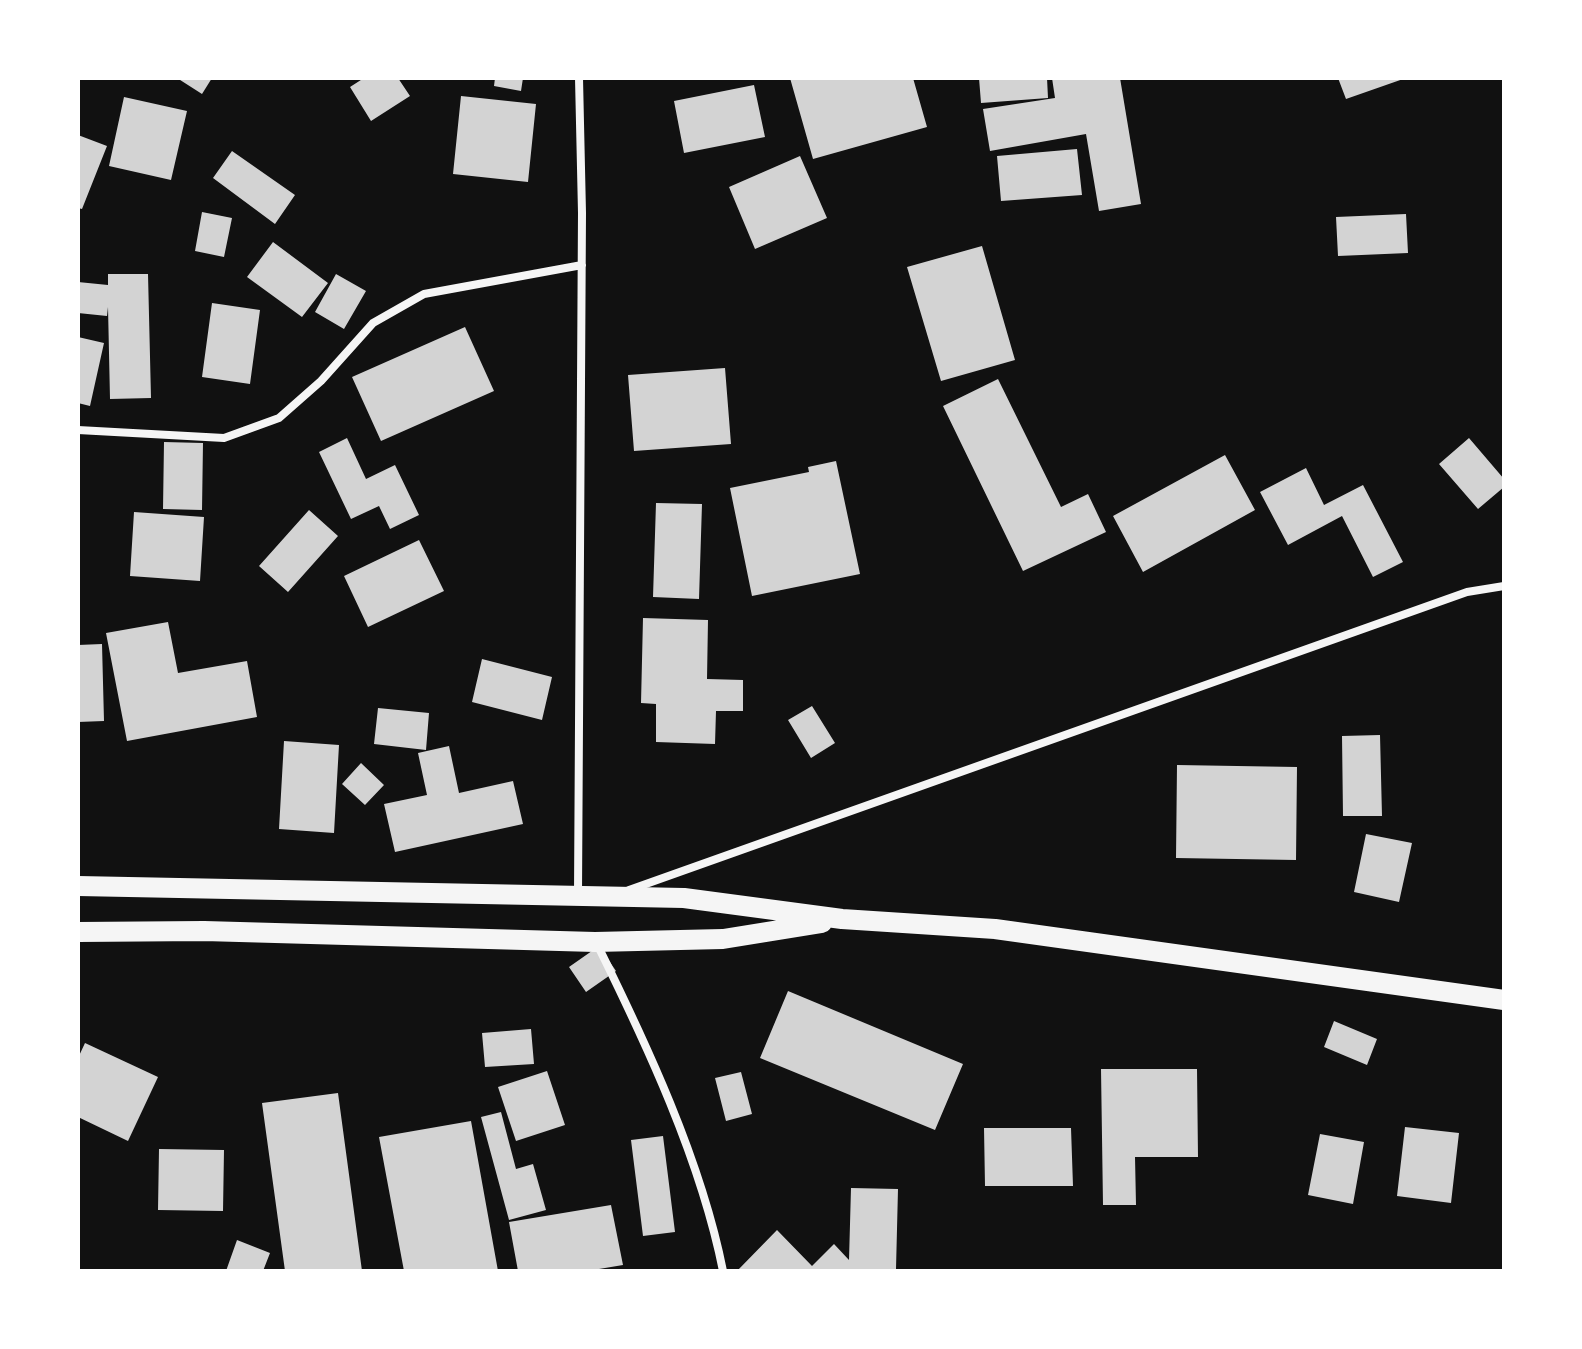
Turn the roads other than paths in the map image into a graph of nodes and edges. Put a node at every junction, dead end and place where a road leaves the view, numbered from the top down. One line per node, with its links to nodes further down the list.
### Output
1 (579, 78): 2 (street)
2 (582, 265): 3 (street); 6 (street)
3 (78, 430)
4 (1504, 586): 7 (street)
5 (78, 886): 6 (main road)
6 (578, 893): 7 (main road)
7 (609, 896): 8 (main road)
8 (842, 919): 10 (main road); 11 (main road)
9 (78, 932): 10 (main road)
10 (595, 942): 12 (street)
11 (1504, 1000)
12 (723, 1271)

